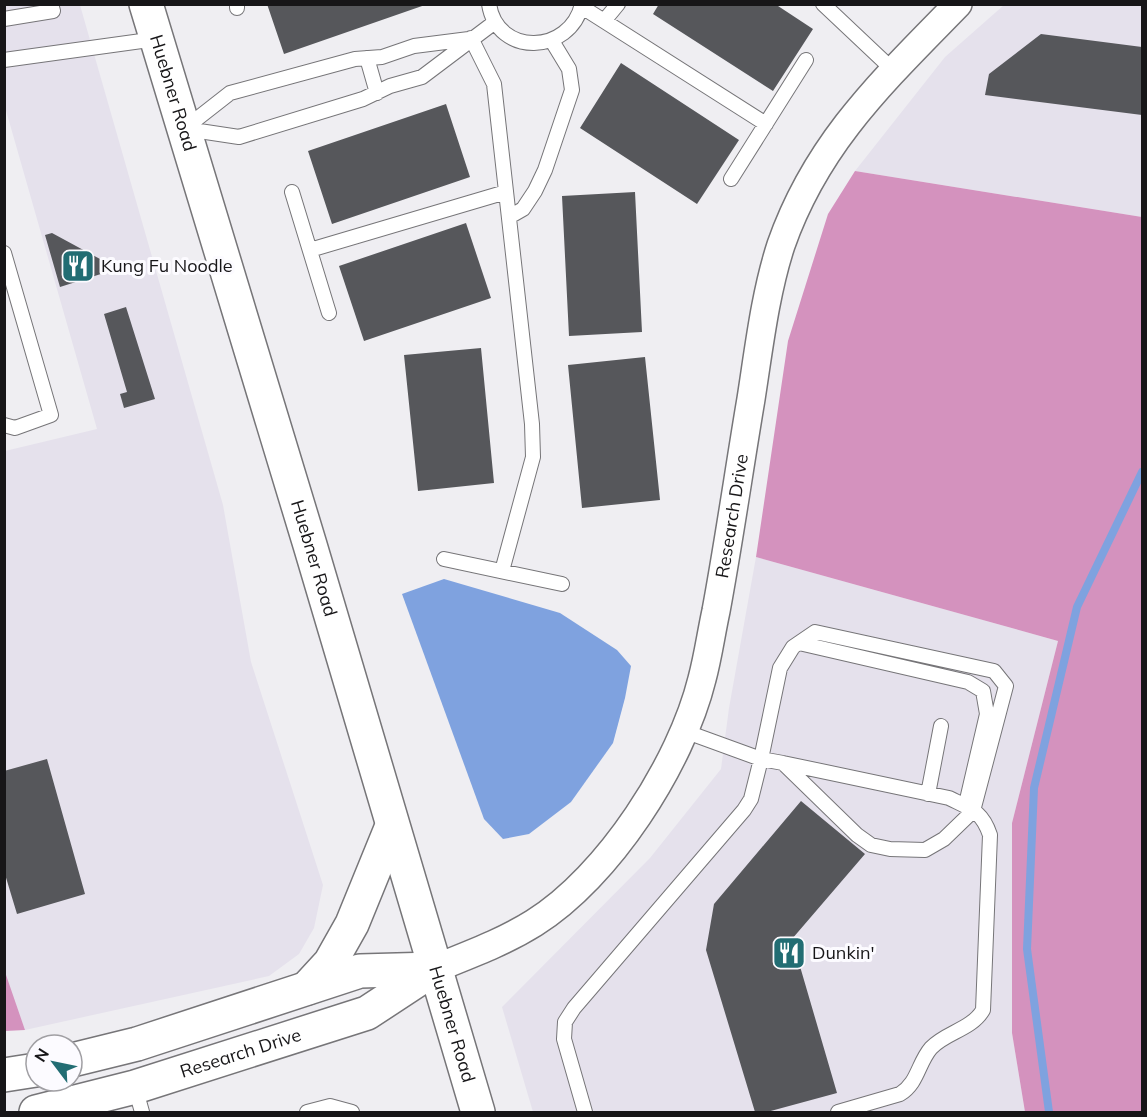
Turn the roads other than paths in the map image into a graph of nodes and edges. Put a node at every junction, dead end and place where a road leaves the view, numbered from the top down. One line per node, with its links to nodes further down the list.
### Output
1 (51, 4): 8 (lane)
2 (146, 4): 12 (main road, Huebner Road)
3 (489, 4): 10 (lane)
4 (618, 4): 9 (lane)
5 (823, 4): 17 (lane)
6 (958, 4): 17 (street, Research Drive)
7 (582, 6): 9 (lane); 13 (lane)
8 (4, 19)
9 (604, 21): 19 (lane)
10 (495, 22): 11 (lane); 13 (lane)
11 (471, 38): 14 (lane); 18 (lane); 23 (lane)
12 (156, 39): 15 (lane); 20 (main road, Huebner Road)
13 (552, 40): 24 (lane)
14 (367, 58): 18 (lane); 20 (lane)
15 (4, 60)
16 (807, 60): 19 (lane)
17 (893, 70): 34 (street, Research Drive)
18 (377, 93): 20 (lane)
19 (766, 124): 21 (lane)
20 (184, 129): 39 (main road, Huebner Road)
21 (731, 179)
22 (292, 192): 25 (lane)
23 (506, 192): 24 (lane); 25 (lane)
24 (509, 217): 30 (lane)
25 (310, 250): 27 (lane)
26 (4, 253): 28 (lane)
27 (329, 313)
28 (4, 425)
29 (444, 559): 30 (lane)
30 (502, 571): 31 (lane)
31 (562, 584)
32 (799, 644): 35 (lane); 38 (lane); 38 (lane)
33 (941, 726): 37 (lane)
34 (684, 731): 35 (lane); 40 (street, Research Drive)
35 (761, 759): 36 (lane); 50 (lane)
36 (783, 763): 37 (lane); 38 (lane)
37 (928, 794): 38 (lane)
38 (969, 808): 51 (lane)
39 (392, 826): 40 (main road, Huebner Road); 41 (main road)
40 (434, 969): 41 (main road, Research Drive); 45 (main road, Research Drive); 49 (main road, Huebner Road)
41 (307, 988): 42 (main road, Research Drive)
42 (84, 1057)
43 (24, 1072): 44 (main road)
44 (4, 1076)
45 (139, 1100): 46 (main road, Research Drive)
46 (36, 1113)
47 (307, 1113): 48 (lane)
48 (352, 1113)
49 (478, 1113)
50 (585, 1113)
51 (838, 1113)

